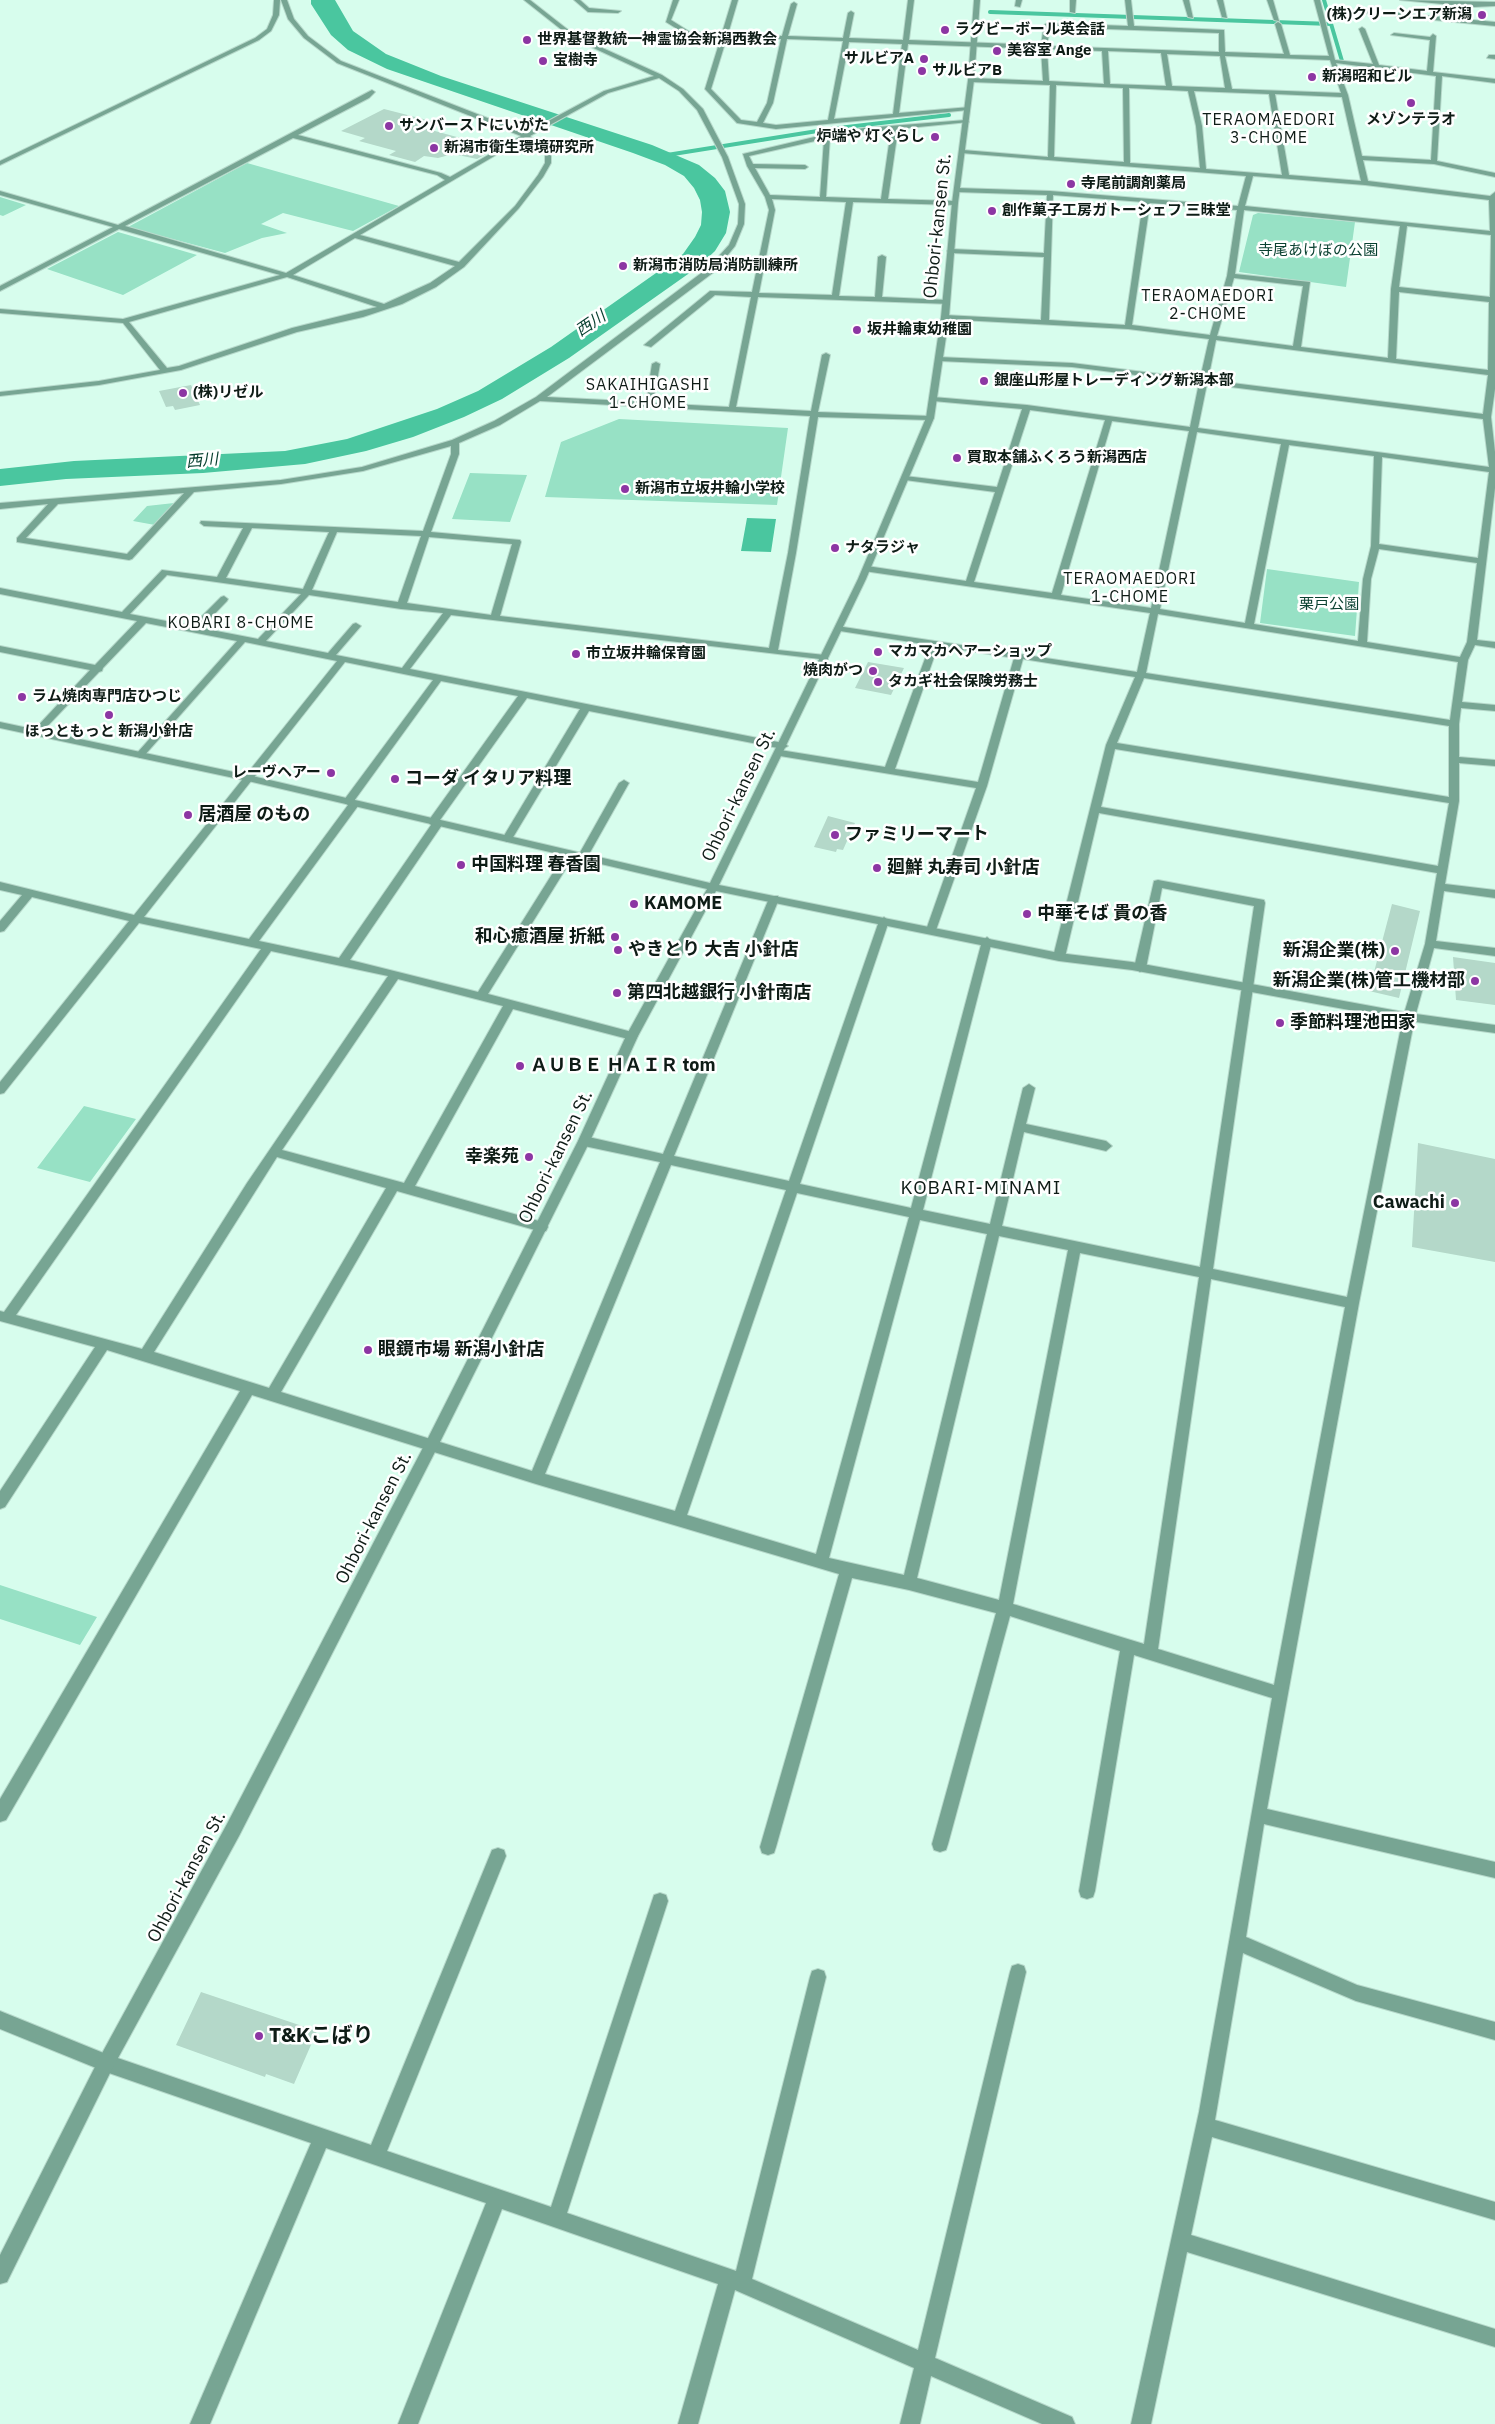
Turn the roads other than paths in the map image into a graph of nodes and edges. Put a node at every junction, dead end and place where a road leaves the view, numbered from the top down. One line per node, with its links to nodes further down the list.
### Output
1 (277, 0): 72 (street)
2 (284, 0): 65 (street)
3 (526, 0): 47 (street)
4 (577, 0): 19 (street)
5 (676, 0): 32 (street)
6 (735, 0): 32 (street)
7 (911, 0): 36 (street)
8 (977, 0): 37 (street, Ohbori-kansen St.)
9 (1072, 0): 20 (street)
10 (1128, 0): 29 (street)
11 (1186, 0): 24 (street)
12 (1220, 0): 25 (street)
13 (1270, 0): 42 (street)
14 (1317, 0): 43 (street)
15 (1403, 0): 16 (street)
16 (1450, 2): 18 (street)
17 (794, 4): 34 (street)
18 (1495, 4)
19 (618, 11)
20 (1073, 12)
21 (1365, 12): 26 (street)
22 (851, 13): 35 (street)
23 (1054, 16): 28 (street)
24 (1192, 17)
25 (1225, 17)
26 (1474, 22): 27 (street); 31 (street)
27 (1495, 24)
28 (1054, 25): 29 (street); 38 (street)
29 (1131, 28): 41 (street)
30 (1362, 29): 44 (street)
31 (1474, 29)
32 (725, 34): 34 (street); 63 (street)
33 (1394, 35): 45 (street)
34 (785, 36): 35 (street); 63 (street)
35 (846, 39): 36 (street); 61 (street)
36 (906, 41): 37 (street); 60 (street)
37 (974, 44): 38 (street); 48 (street, Ohbori-kansen St.)
38 (1044, 46): 39 (street); 50 (street)
39 (1105, 49): 40 (street); 51 (street)
40 (1164, 51): 41 (street); 53 (street)
41 (1222, 53): 42 (street); 55 (street)
42 (1287, 56): 43 (street)
43 (1333, 59): 44 (street); 58 (street)
44 (1377, 67): 45 (street)
45 (1430, 73): 46 (street)
46 (1439, 74): 49 (street); 71 (street)
47 (660, 76): 65 (street); 129 (street)
48 (971, 80): 50 (street); 59 (street, Ohbori-kansen St.)
49 (1495, 81)
50 (1049, 83): 51 (street); 69 (street)
51 (1107, 86): 52 (street)
52 (1126, 86): 53 (street); 73 (street)
53 (1169, 88): 54 (street)
54 (1191, 89): 55 (street); 76 (street)
55 (1229, 91): 57 (street)
56 (372, 92): 66 (street)
57 (1272, 92): 58 (street); 79 (street)
58 (1345, 95): 70 (street)
59 (968, 108): 60 (street); 62 (street, Ohbori-kansen St.)
60 (896, 115): 61 (street)
61 (831, 121): 63 (street)
62 (966, 122): 64 (street); 68 (street, Ohbori-kansen St.)
63 (758, 124)
64 (894, 127): 67 (street); 89 (street)
65 (525, 135): 80 (street); 100 (street)
66 (293, 136): 80 (street); 94 (street)
67 (827, 136): 74 (street); 87 (street)
68 (963, 152): 69 (street); 82 (street, Ohbori-kansen St.)
69 (1051, 158): 73 (street)
70 (1359, 158): 71 (street); 81 (street)
71 (1434, 162): 78 (street)
72 (0, 163)
73 (1127, 164): 76 (street)
74 (750, 166): 75 (street); 85 (street)
75 (805, 167)
76 (1203, 170): 77 (street)
77 (1250, 174): 79 (street); 92 (street)
78 (1495, 175)
79 (1286, 177): 81 (street)
80 (451, 180): 96 (street)
81 (1365, 183): 86 (street)
82 (957, 190): 84 (street); 91 (street, Ohbori-kansen St.)
83 (0, 193): 94 (street)
84 (1050, 194): 90 (street); 98 (street)
85 (768, 197): 87 (street); 105 (street)
86 (1494, 197): 95 (street)
87 (823, 199): 88 (street)
88 (850, 200): 89 (street); 106 (street)
89 (884, 201): 91 (street)
90 (1146, 201): 92 (street); 115 (street)
91 (955, 204): 97 (street, Ohbori-kansen St.)
92 (1241, 208): 93 (street); 102 (street)
93 (1404, 223): 95 (street); 104 (street)
94 (116, 227): 101 (street); 103 (street)
95 (1494, 229): 108 (street)
96 (355, 236): 100 (street); 101 (street)
97 (951, 251): 98 (street); 109 (street, Ohbori-kansen St.)
98 (1046, 255): 114 (street)
99 (882, 257): 107 (street)
100 (461, 265): 110 (street)
101 (287, 276): 110 (street); 113 (street)
102 (1231, 276): 116 (street); 119 (street)
103 (0, 289)
104 (1395, 289): 108 (street); 122 (street)
105 (754, 294): 106 (street); 118 (street); 132 (street)
106 (835, 297): 107 (street)
107 (878, 299): 109 (street)
108 (1494, 300): 117 (street)
109 (947, 302): 112 (street, Ohbori-kansen St.)
110 (385, 307): 124 (street)
111 (0, 311): 113 (street)
112 (945, 317): 114 (street); 121 (street, Ohbori-kansen St.)
113 (125, 321): 124 (street)
114 (1045, 323): 115 (street)
115 (1128, 327): 116 (street)
116 (1213, 337): 119 (street); 126 (street)
117 (1494, 337): 125 (street)
118 (648, 345)
119 (1297, 347): 122 (street)
120 (826, 355): 133 (street)
121 (939, 359): 126 (street); 128 (street, Ohbori-kansen St.)
122 (1392, 360): 125 (street)
123 (656, 364): 130 (street)
124 (165, 371): 127 (street)
125 (1493, 380): 135 (street)
126 (1203, 383): 135 (street); 137 (street)
127 (0, 394)
128 (934, 398): 131 (street); 134 (street, Ohbori-kansen St.)
129 (539, 399): 130 (street); 138 (street)
130 (649, 406): 132 (street)
131 (1027, 408): 136 (street); 144 (street)
132 (732, 410): 133 (street)
133 (814, 414): 134 (street); 178 (street)
134 (930, 418): 142 (street, Ohbori-kansen St.)
135 (1487, 418): 141 (street)
136 (1109, 419): 137 (street); 159 (street)
137 (1192, 430): 139 (street); 162 (street)
138 (455, 442): 143 (street); 151 (street)
139 (1286, 443): 140 (street); 168 (street)
140 (1378, 456): 141 (street); 152 (street)
141 (1493, 470): 147 (street)
142 (905, 478): 144 (street); 154 (street, Ohbori-kansen St.)
143 (192, 489): 145 (street); 145 (street)
144 (1000, 490): 156 (street)
145 (56, 501): 146 (street)
146 (0, 506)
147 (1491, 513): 153 (street)
148 (204, 523): 149 (street)
149 (248, 527): 150 (street); 155 (street)
150 (334, 530): 151 (street); 158 (street)
151 (426, 534): 161 (street); 165 (street)
152 (1375, 546): 153 (street); 175 (street)
153 (1482, 561): 173 (street)
154 (867, 569): 156 (street); 169 (street, Ohbori-kansen St.)
155 (220, 578): 158 (street); 164 (street)
156 (969, 584): 159 (street)
157 (0, 591): 164 (street)
158 (306, 592): 161 (street); 172 (street)
159 (1056, 596): 162 (street)
160 (224, 599): 170 (street)
161 (401, 606): 163 (street)
162 (1154, 611): 168 (street); 186 (street)
163 (448, 612): 165 (street); 185 (street)
164 (124, 615): 166 (street)
165 (495, 618): 178 (street)
166 (144, 619): 170 (street); 184 (street)
167 (356, 626): 179 (street)
168 (1249, 626): 175 (street)
169 (840, 628): 174 (street); 181 (street, Ohbori-kansen St.)
170 (194, 629): 171 (street)
171 (243, 639): 172 (street); 197 (street)
172 (260, 642): 179 (street)
173 (1472, 642): 176 (street); 183 (street)
174 (935, 643): 180 (street); 200 (street)
175 (1362, 644): 183 (street)
176 (1495, 645)
177 (0, 649): 184 (street)
178 (773, 651): 181 (street)
179 (330, 656): 182 (street)
180 (1020, 656): 186 (street); 203 (street)
181 (826, 658): 196 (street, Ohbori-kansen St.)
182 (343, 659): 185 (street); 201 (street)
183 (1463, 660): 189 (street)
184 (98, 669): 194 (street)
185 (404, 671): 187 (street)
186 (1141, 675): 192 (street); 195 (street)
187 (439, 678): 188 (street); 205 (street)
188 (524, 695): 190 (street); 207 (street)
189 (1457, 705): 191 (street); 192 (street)
190 (586, 707): 196 (street); 208 (street)
191 (1495, 708)
192 (1454, 724): 198 (street)
193 (0, 725): 194 (street)
194 (36, 733): 197 (street)
195 (1111, 745): 204 (street); 206 (street)
196 (781, 750): 200 (street); 213 (street, Ohbori-kansen St.)
197 (140, 755): 201 (street)
198 (1454, 760): 199 (street); 204 (street)
199 (1495, 763)
200 (889, 771): 203 (street)
201 (248, 778): 205 (street); 218 (street)
202 (624, 783): 210 (street)
203 (982, 786): 221 (street)
204 (1454, 801): 211 (street)
205 (351, 803): 207 (street); 223 (street)
206 (1095, 809): 211 (street); 227 (street)
207 (436, 823): 208 (street); 228 (street)
208 (507, 839): 209 (street)
209 (570, 854): 210 (street); 232 (street)
210 (582, 856): 213 (street)
211 (1442, 870): 214 (street)
212 (0, 886): 215 (street)
213 (713, 887): 217 (street); 236 (street, Ohbori-kansen St.)
214 (1439, 887): 216 (street); 224 (street)
215 (29, 894): 218 (street); 220 (street)
216 (1495, 894)
217 (774, 899): 219 (street); 243 (street)
218 (136, 918): 223 (street); 238 (street)
219 (884, 921): 221 (street); 245 (street)
220 (0, 928)
221 (931, 930): 222 (street)
222 (987, 942): 227 (street); 247 (street)
223 (252, 944): 225 (street)
224 (1430, 944): 226 (street); 234 (street)
225 (268, 947): 228 (street); 253 (street)
226 (1495, 952)
227 (1059, 957): 229 (street)
228 (342, 963): 230 (street)
229 (1140, 968): 231 (street); 231 (street)
230 (395, 974): 232 (street); 242 (street)
231 (1247, 987): 234 (street); 251 (street)
232 (481, 997): 233 (street)
233 (510, 1004): 236 (street); 246 (street)
234 (1409, 1017): 235 (street); 252 (street)
235 (1495, 1029)
236 (632, 1036): 240 (street, Ohbori-kansen St.)
237 (1030, 1088): 239 (street)
238 (0, 1090)
239 (1020, 1127): 241 (street); 249 (street)
240 (584, 1141): 243 (street); 248 (street, Ohbori-kansen St.)
241 (1106, 1146)
242 (274, 1152): 244 (street); 255 (street)
243 (667, 1159): 245 (street); 259 (street)
244 (394, 1185): 246 (street); 257 (street)
245 (793, 1186): 247 (street); 261 (street)
246 (407, 1188): 248 (street)
247 (916, 1214): 249 (street); 262 (street)
248 (542, 1227): 258 (street, Ohbori-kansen St.)
249 (994, 1229): 250 (street); 264 (street)
250 (1076, 1246): 251 (street); 265 (street)
251 (1207, 1273): 252 (street); 267 (street)
252 (1352, 1303): 268 (street)
253 (3, 1316): 254 (street)
254 (104, 1344): 255 (street); 260 (street)
255 (144, 1355): 256 (street)
256 (248, 1388): 257 (street); 269 (street)
257 (272, 1395): 258 (street)
258 (432, 1444): 259 (street); 282 (street, Ohbori-kansen St.)
259 (536, 1478): 261 (street)
260 (0, 1503)
261 (679, 1519): 262 (street)
262 (821, 1562): 263 (street)
263 (847, 1570): 264 (street); 272 (street)
264 (908, 1583): 265 (street)
265 (1005, 1608): 266 (street); 271 (street)
266 (1128, 1646): 267 (street); 275 (street)
267 (1150, 1651): 268 (street)
268 (1281, 1694): 270 (street)
269 (0, 1814)
270 (1258, 1815): 274 (street); 277 (street)
271 (940, 1844)
272 (768, 1846)
273 (498, 1856): 285 (street)
274 (1495, 1870)
275 (1087, 1891)
276 (660, 1901): 288 (street)
277 (1238, 1942): 281 (street); 283 (street)
278 (1018, 1972): 293 (street)
279 (818, 1977): 291 (street)
280 (0, 2020): 282 (street)
281 (1495, 2031)
282 (106, 2063): 284 (street); 290 (street, Ohbori-kansen St.)
283 (1205, 2126): 287 (street); 289 (street)
284 (322, 2137): 285 (street); 294 (street)
285 (376, 2155): 286 (street)
286 (497, 2197): 288 (street); 295 (street)
287 (1495, 2211)
288 (557, 2217): 291 (street)
289 (1181, 2241): 292 (street); 299 (street)
290 (0, 2275)
291 (735, 2280): 293 (street); 296 (street)
292 (1495, 2338)
293 (925, 2363): 297 (street); 298 (street)
294 (200, 2424)
295 (408, 2424)
296 (688, 2424)
297 (910, 2424)
298 (1065, 2424)
299 (1141, 2424)

